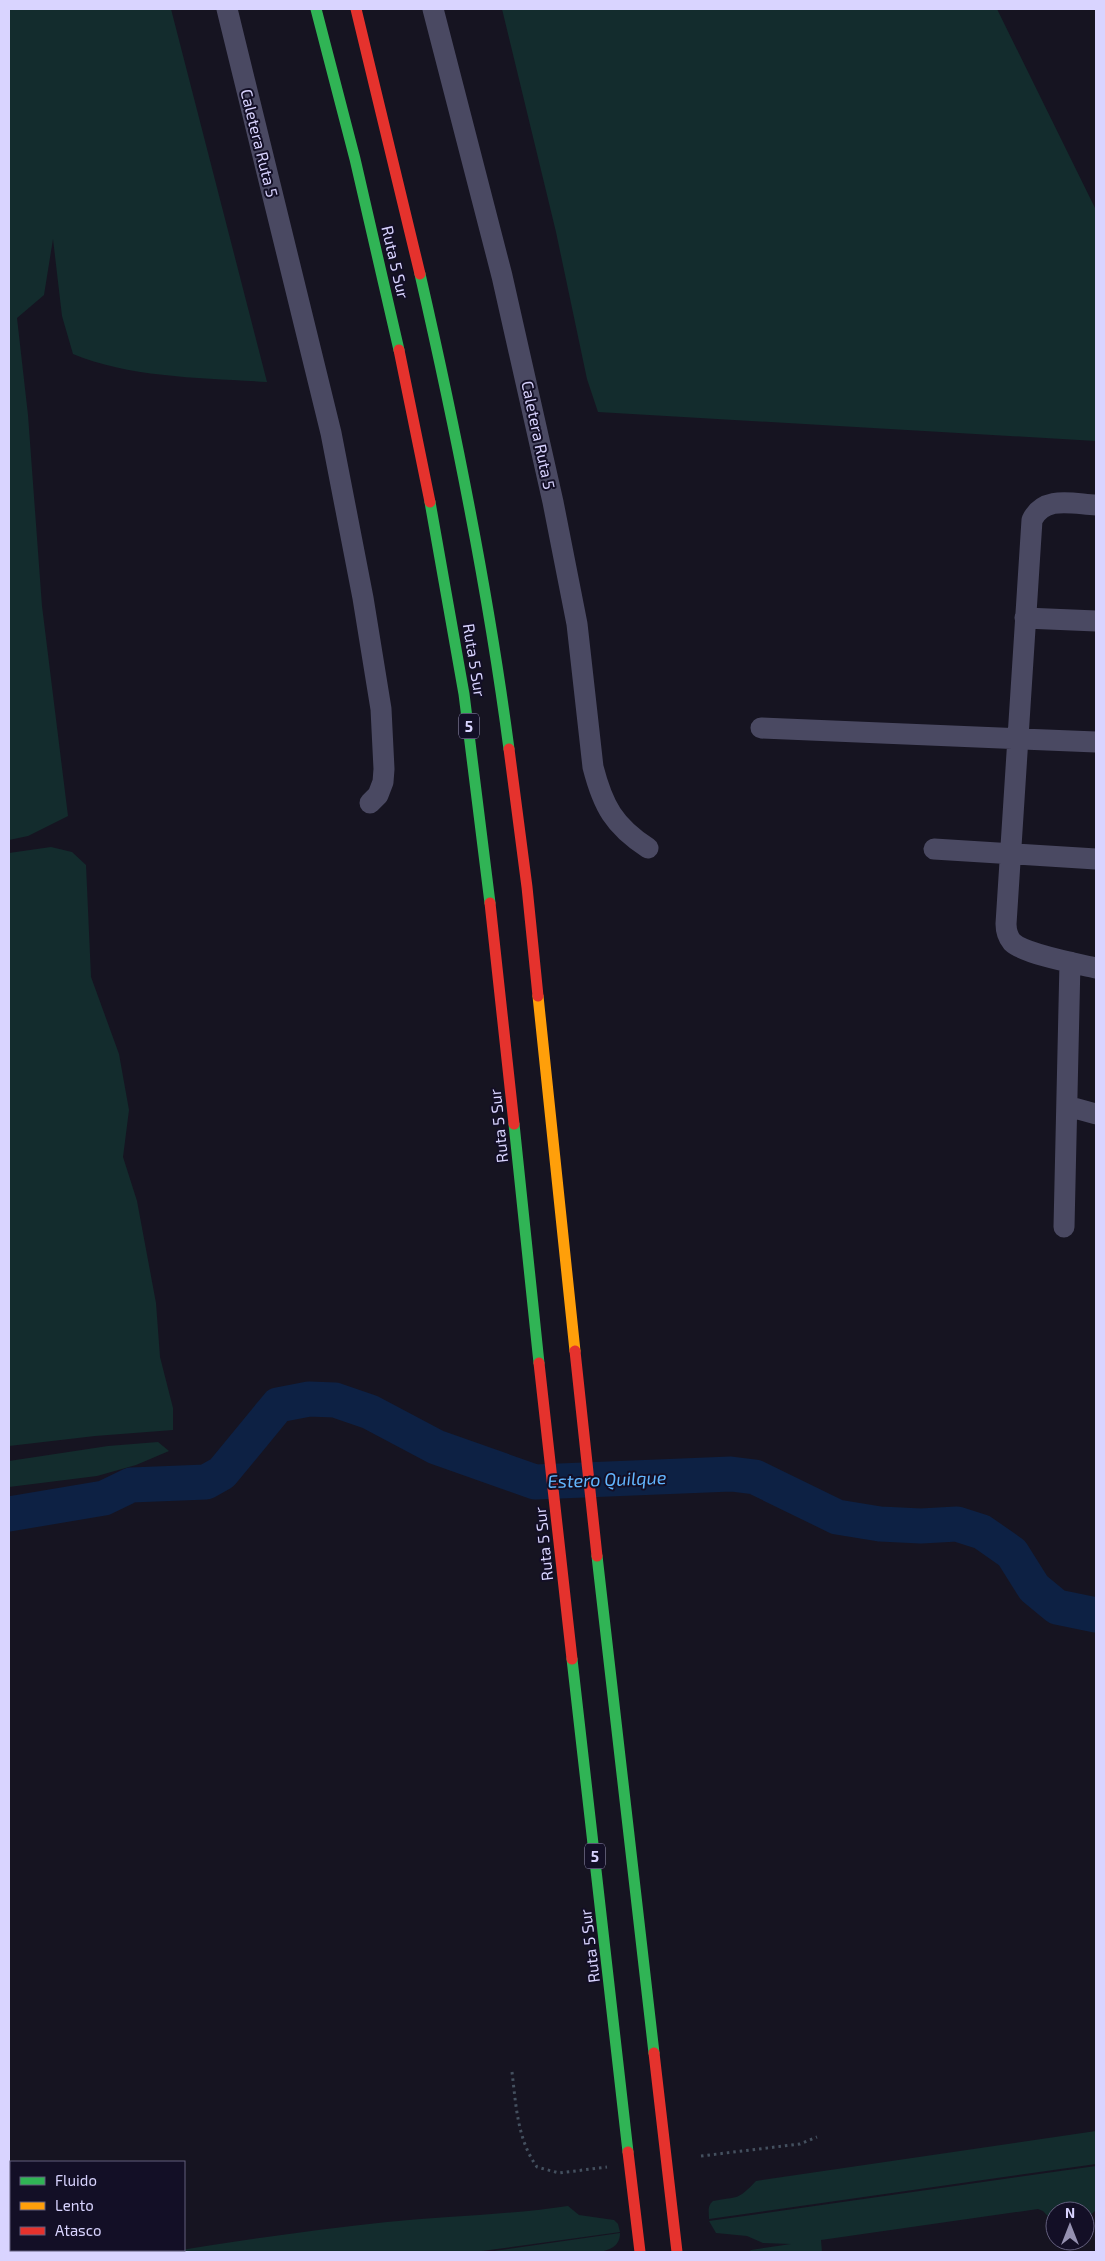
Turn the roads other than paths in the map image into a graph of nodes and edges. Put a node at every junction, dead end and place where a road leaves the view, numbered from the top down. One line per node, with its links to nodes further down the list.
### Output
1 (227, 9): 11 (street, Caletera Ruta 5)
2 (316, 9): 22 (highway, Ruta 5 Sur / 5)
3 (356, 9): 21 (highway, Ruta 5 Sur)
4 (433, 9): 12 (street, Caletera Ruta 5)
5 (1096, 505): 6 (street)
6 (1025, 618): 7 (street); 9 (street)
7 (1096, 621)
8 (761, 728): 9 (street)
9 (1018, 740): 10 (street); 14 (street)
10 (1096, 742)
11 (370, 803)
12 (648, 848)
13 (934, 850): 14 (street)
14 (1009, 854): 15 (street); 16 (street)
15 (1096, 859)
16 (1070, 962): 17 (street); 18 (street)
17 (1096, 968)
18 (1067, 1106): 19 (street); 20 (street)
19 (1096, 1114)
20 (1064, 1227)
21 (677, 2251)
22 (640, 2252)

